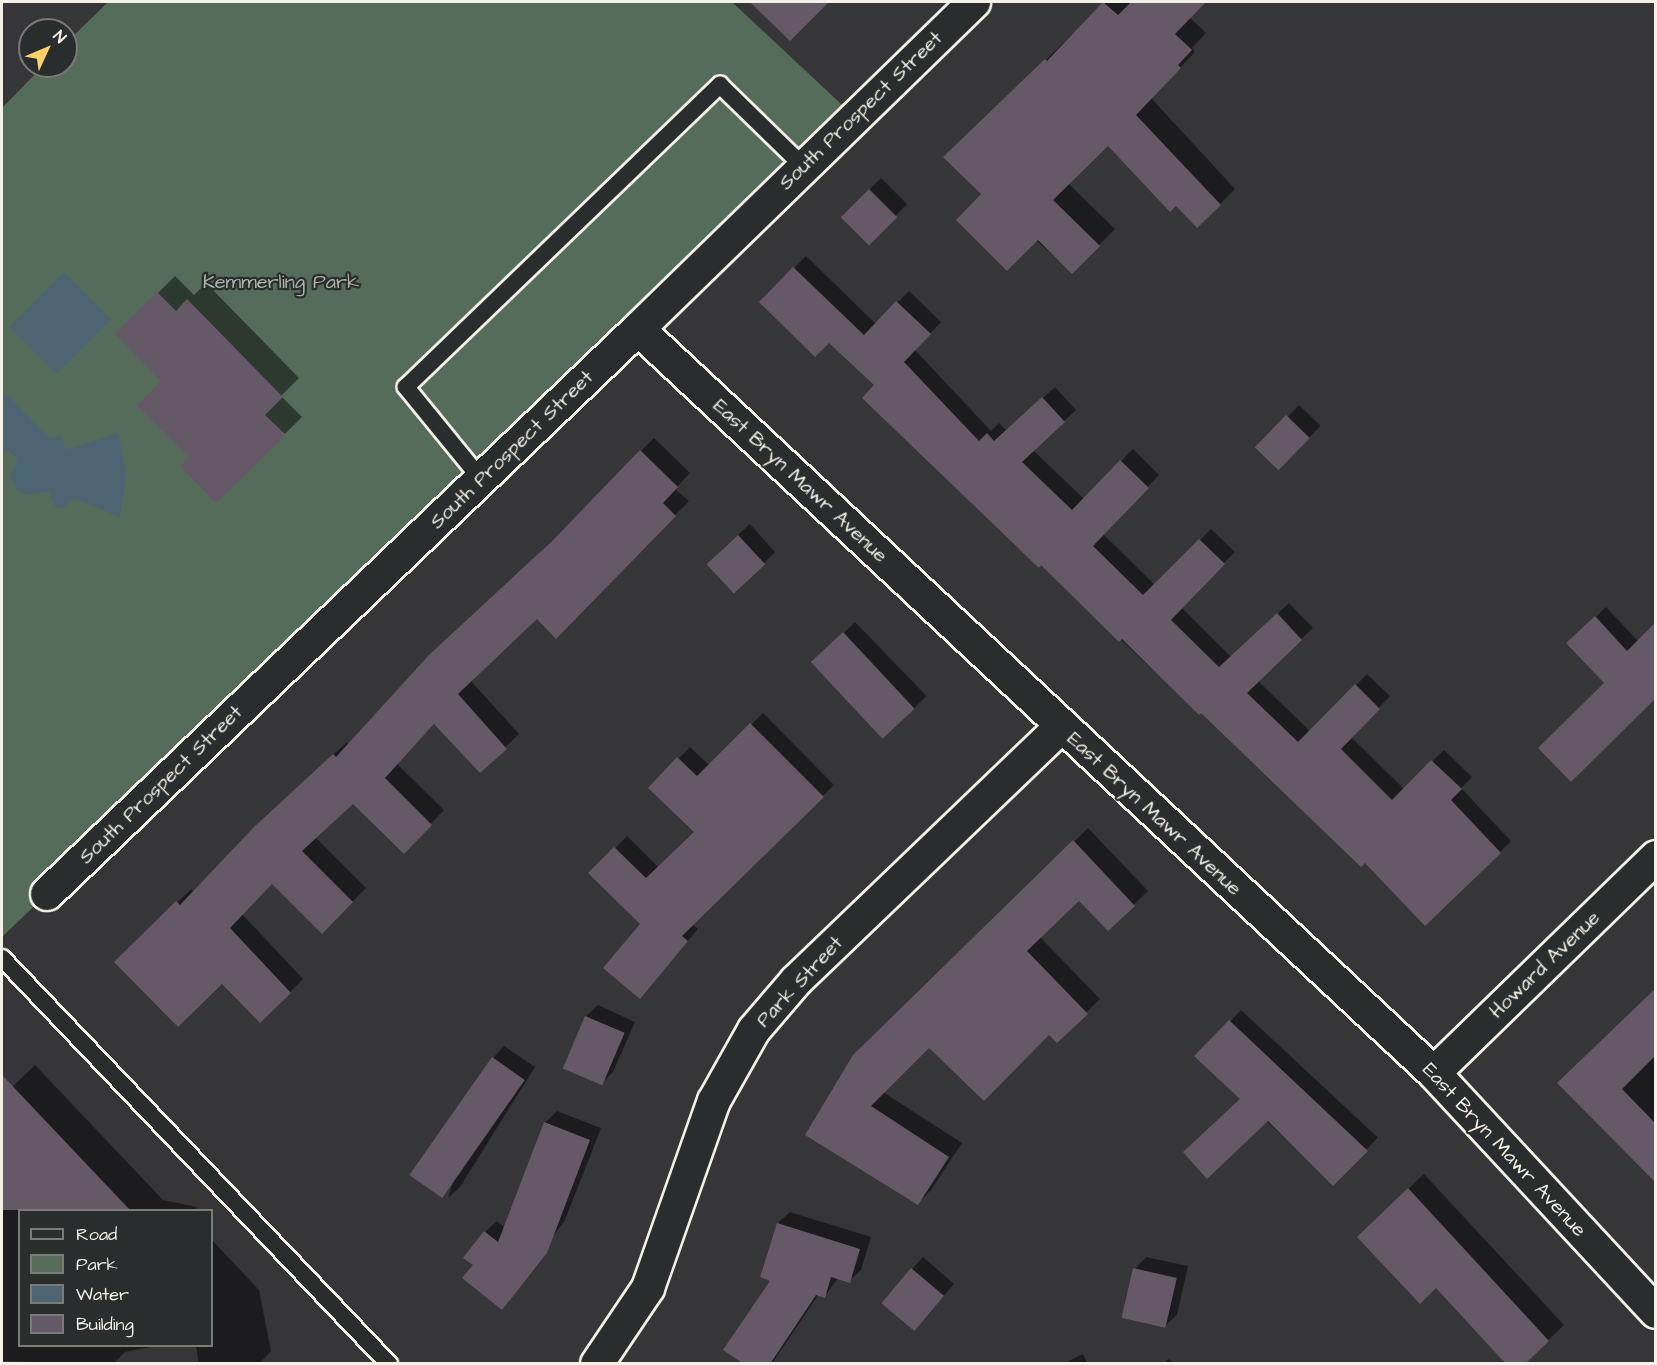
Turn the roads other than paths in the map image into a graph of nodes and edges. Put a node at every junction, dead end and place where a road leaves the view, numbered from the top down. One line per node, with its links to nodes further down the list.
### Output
1 (974, 2): 2 (street, South Prospect Street)
2 (804, 167): 3 (street, South Prospect Street); 4 (lane)
3 (638, 329): 4 (street, South Prospect Street); 5 (street, East Bryn Mawr Avenue)
4 (482, 479): 7 (street, South Prospect Street)
5 (1061, 727): 9 (street, East Bryn Mawr Avenue); 12 (street, Park Street)
6 (1656, 857): 9 (street, Howard Avenue)
7 (47, 894)
8 (2, 958): 11 (lane)
9 (1434, 1073): 10 (street, East Bryn Mawr Avenue)
10 (1656, 1312)
11 (389, 1364)
12 (597, 1364)

